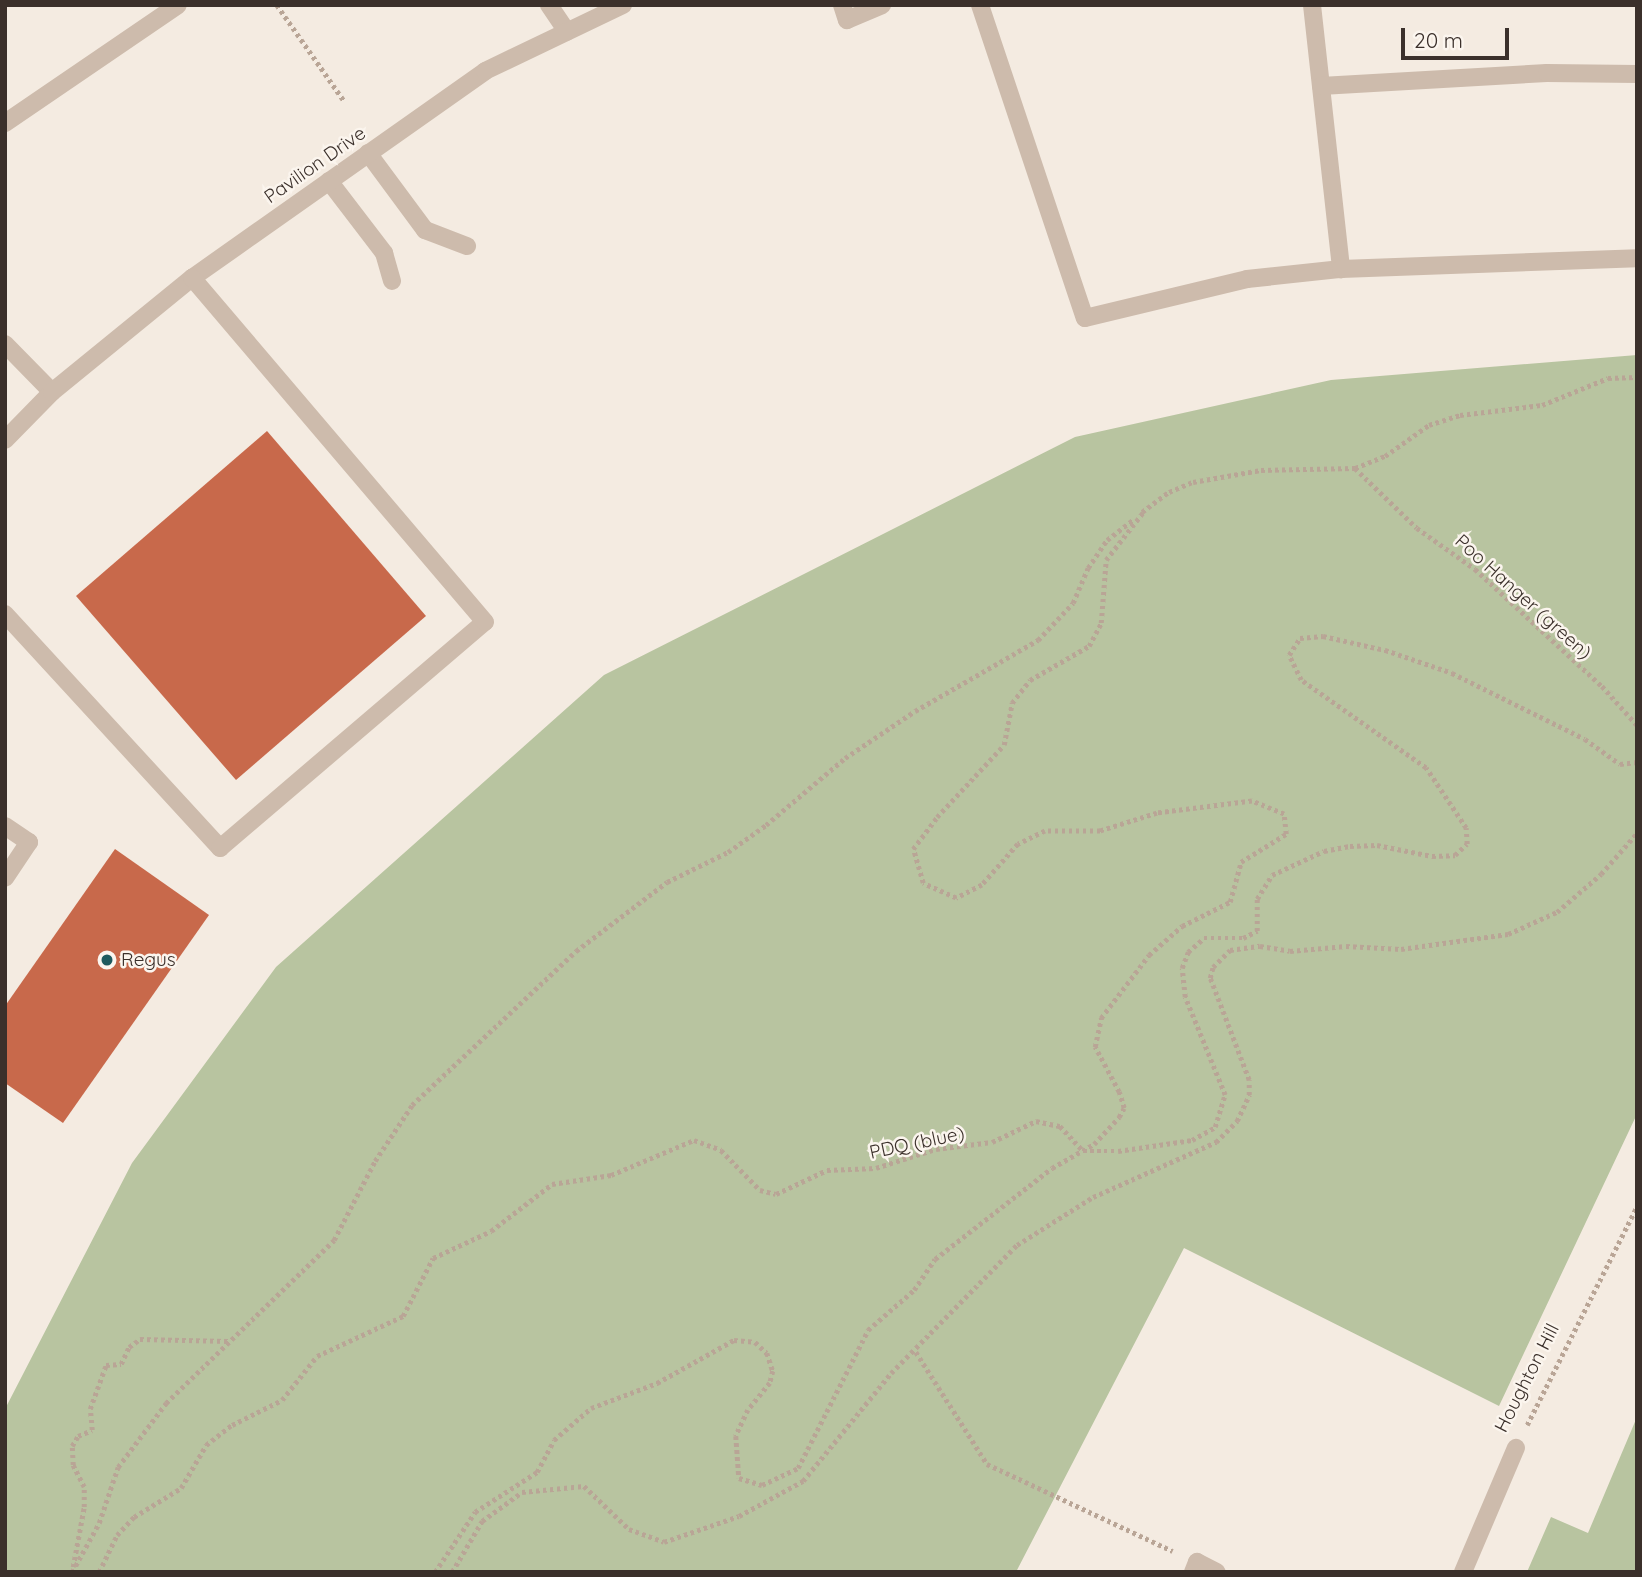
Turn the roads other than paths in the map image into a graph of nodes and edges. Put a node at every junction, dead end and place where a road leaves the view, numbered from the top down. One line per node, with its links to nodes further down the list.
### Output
1 (178, 5): 11 (street)
2 (549, 5): 8 (street)
3 (842, 5): 4 (street)
4 (882, 5)
5 (980, 5): 16 (street)
6 (1312, 5): 10 (street)
7 (616, 7): 8 (street, Pavilion Drive)
8 (567, 32): 12 (street, Pavilion Drive)
9 (1637, 74): 10 (street)
10 (1321, 86): 16 (street)
11 (5, 123)
12 (368, 153): 13 (street, Pavilion Drive); 14 (street)
13 (329, 181): 17 (street, Pavilion Drive); 18 (street)
14 (467, 246)
15 (1637, 258): 16 (street)
16 (1341, 269)
17 (192, 278): 20 (street, Pavilion Drive); 22 (street)
18 (392, 281)
19 (5, 344): 20 (street)
20 (52, 392): 21 (street, Pavilion Drive)
21 (5, 440)
22 (5, 614)
23 (5, 826): 24 (street)
24 (5, 878)
25 (1516, 1448): 28 (street, Houghton Hill)
26 (1195, 1567): 27 (street)
27 (1217, 1572)
28 (1463, 1572)

